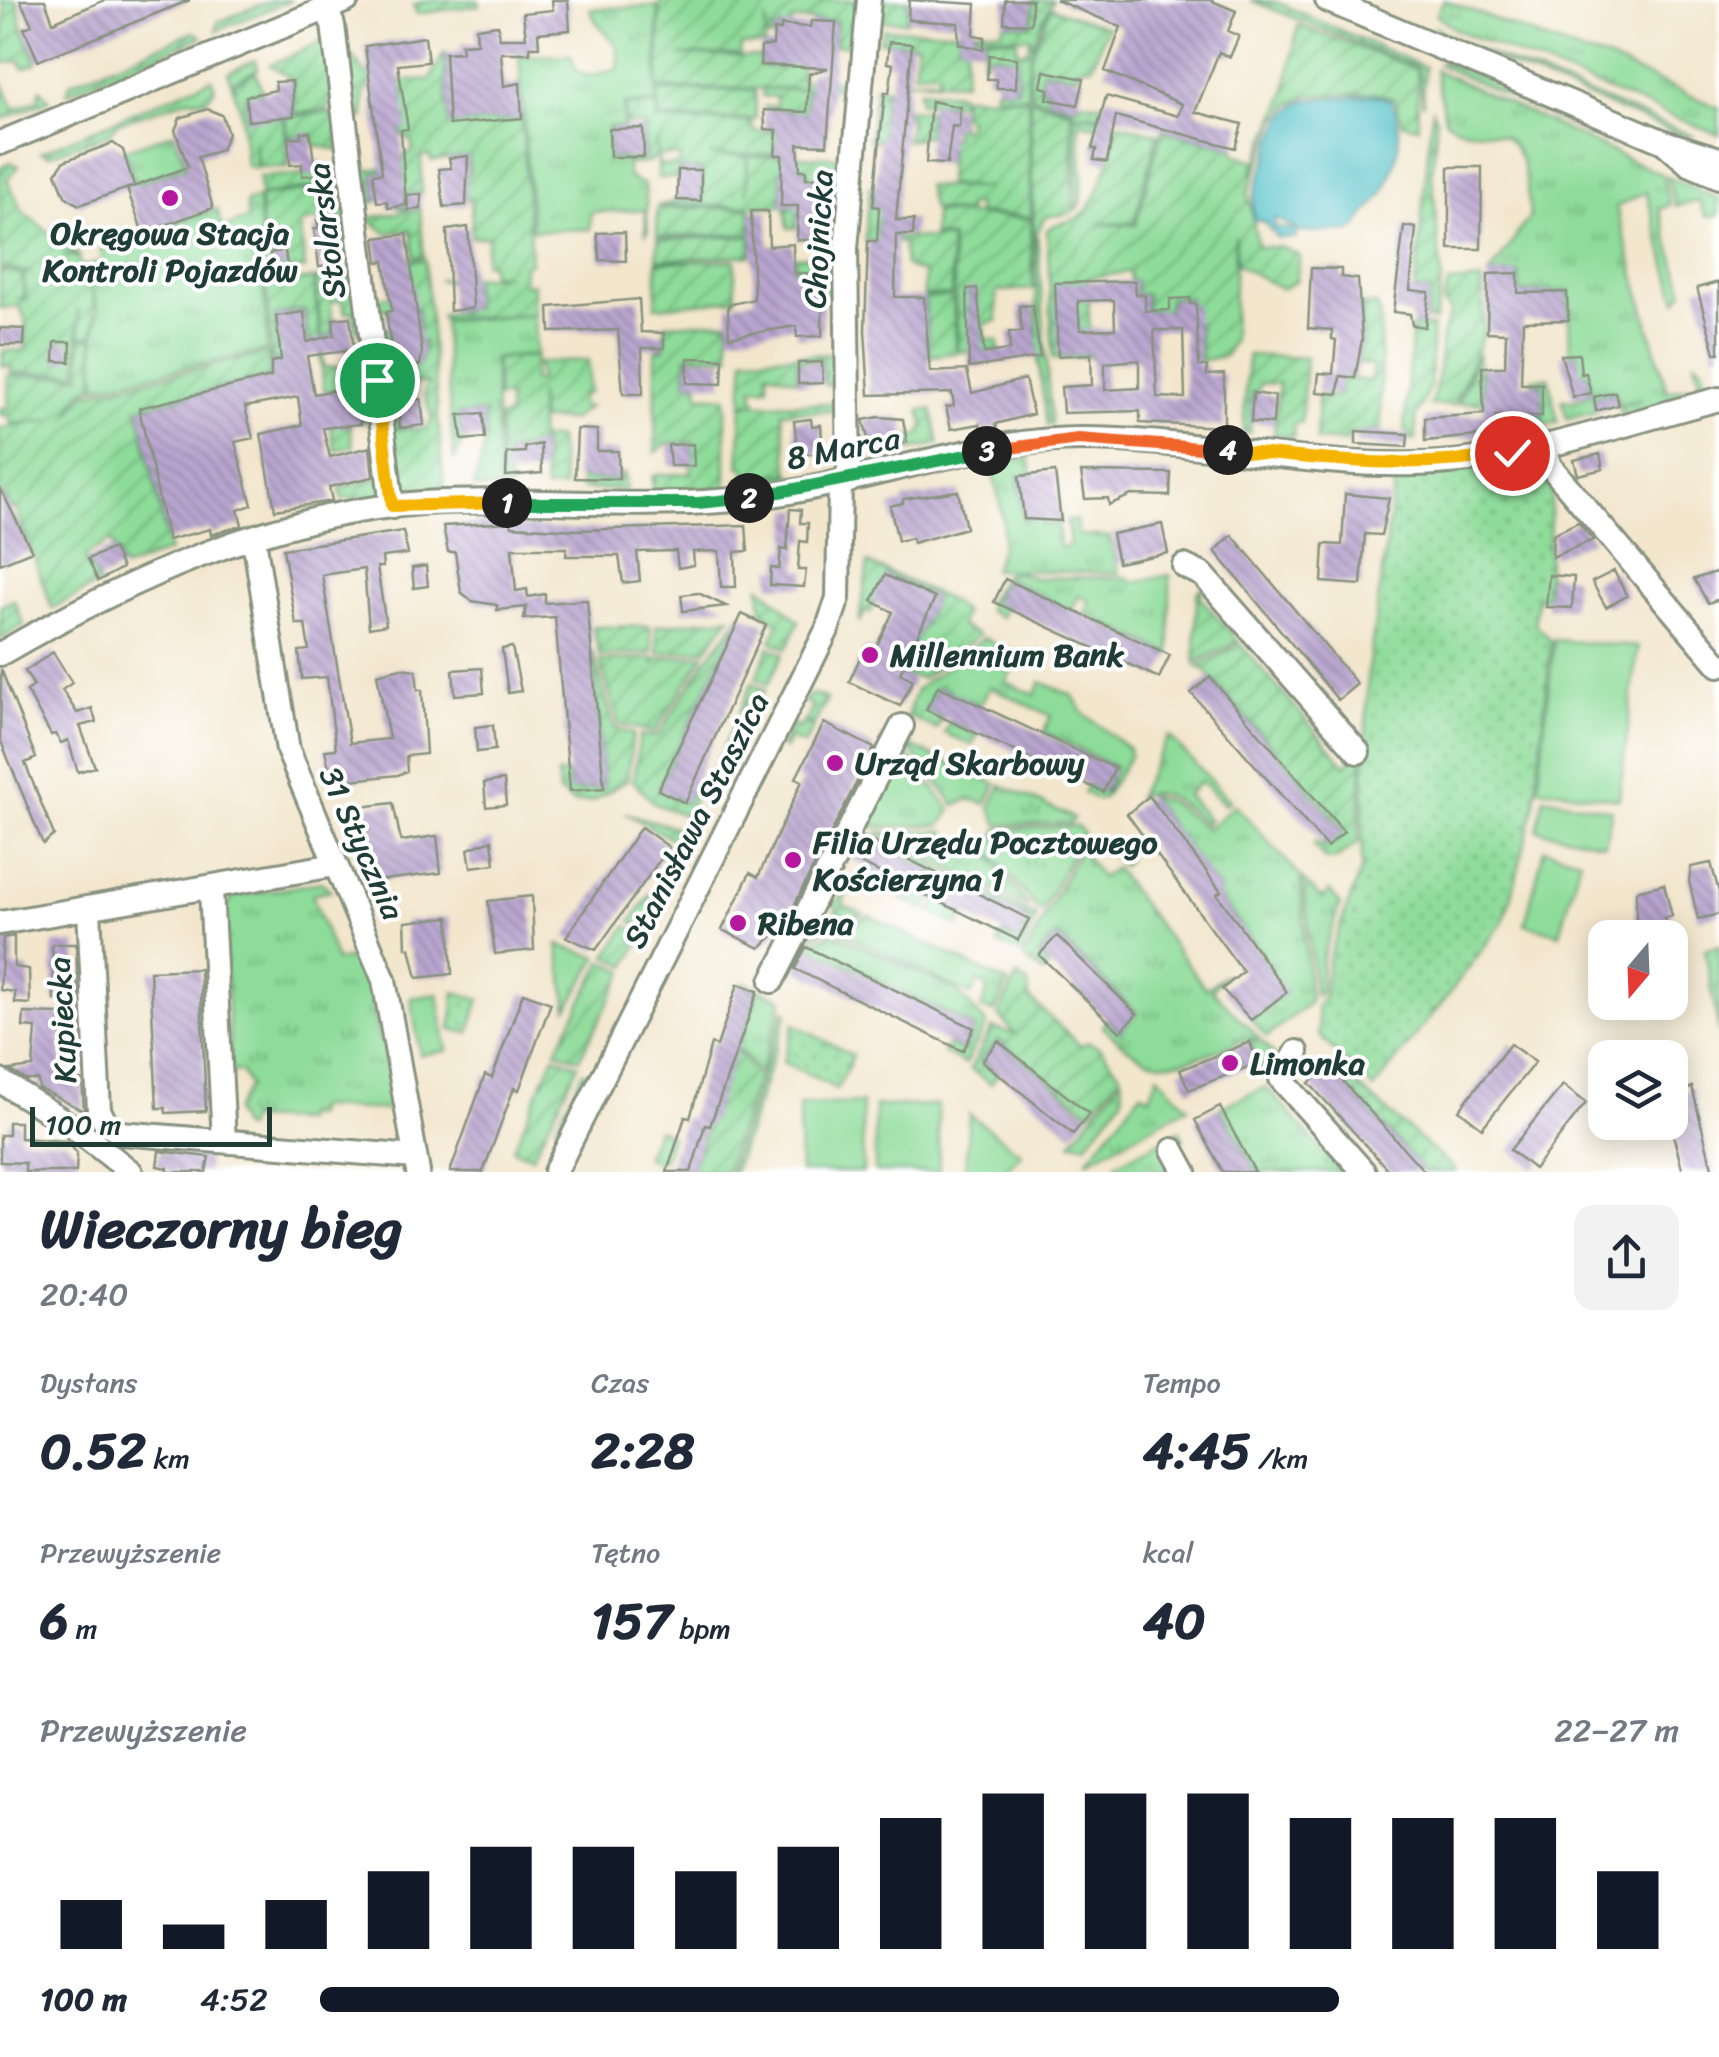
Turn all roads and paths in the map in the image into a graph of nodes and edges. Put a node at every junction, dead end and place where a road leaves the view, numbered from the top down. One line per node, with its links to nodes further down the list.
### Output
1 (869, 0): 10 (street, Chojnicka)
2 (1327, 0): 4 (street)
3 (336, 4): 5 (street); 11 (street, Stolarska)
4 (1664, 142): 6 (street); 7 (street)
5 (0, 143)
6 (1719, 158)
7 (1719, 177)
8 (1719, 399): 9 (street, 8 Marca)
9 (1543, 446): 10 (street, 8 Marca); 15 (street)
10 (844, 482): 11 (street, 8 Marca); 29 (street, Stanisława Staszica)
11 (392, 506): 12 (street, 8 Marca)
12 (254, 539): 14 (street, 8 Marca); 18 (street, 31 Stycznia)
13 (1184, 566): 17 (street)
14 (0, 654)
15 (1719, 665)
16 (902, 726): 22 (street)
17 (1358, 752)
18 (335, 865): 19 (street); 27 (street, 31 Stycznia)
19 (211, 889): 20 (street); 25 (street)
20 (89, 910): 21 (street); 25 (street, Kupiecka)
21 (0, 923)
22 (772, 981)
23 (1297, 1052): 31 (street)
24 (0, 1081): 28 (street)
25 (224, 1141): 27 (street, Kupiecka)
26 (1173, 1150): 30 (street)
27 (416, 1164)
28 (131, 1172)
29 (556, 1172)
30 (1185, 1172)
31 (1364, 1172)

